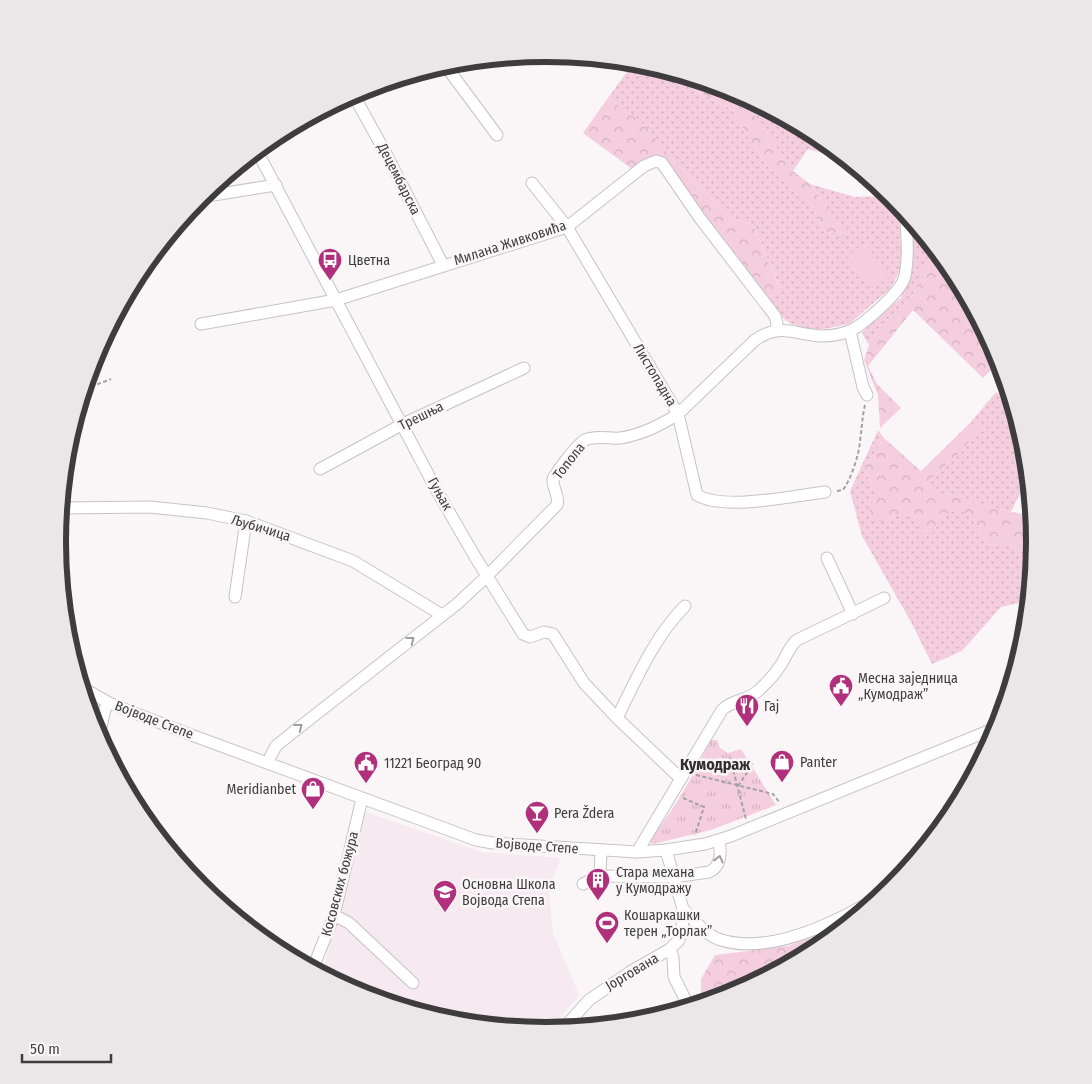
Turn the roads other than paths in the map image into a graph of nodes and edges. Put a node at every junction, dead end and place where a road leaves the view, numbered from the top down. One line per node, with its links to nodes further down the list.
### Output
1 (450, 72): 3 (street)
2 (358, 101): 10 (street, Децембарска)
3 (497, 135)
4 (261, 157): 6 (street, Гуњак)
5 (532, 183): 9 (street, Листопадна)
6 (276, 185): 7 (street); 11 (street, Гуњак)
7 (216, 195)
8 (906, 225): 14 (street)
9 (567, 227): 10 (street, Милана Живковића); 13 (street, Милана Живковића); 17 (street, Листопадна)
10 (443, 265): 11 (street, Милана Живковића)
11 (336, 300): 12 (street, Милана Живковића); 18 (street, Гуњак)
12 (201, 324)
13 (776, 330): 14 (street); 17 (street, Топола)
14 (850, 331): 16 (street)
15 (524, 368): 18 (street, Трешња)
16 (867, 396)
17 (678, 414): 20 (street, Листопадна); 24 (street, Топола)
18 (403, 424): 19 (street, Трешња); 24 (street, Гуњак)
19 (320, 469)
20 (825, 492)
21 (68, 508): 22 (street, Љубичица)
22 (246, 520): 25 (street); 29 (street, Љубичица)
23 (827, 558): 28 (street)
24 (487, 576): 29 (street, Топола); 32 (street, Гуњак)
25 (235, 597)
26 (884, 598): 28 (street)
27 (685, 606): 32 (street)
28 (853, 614): 36 (street)
29 (442, 616): 35 (street, Топола, one-way to 29)
30 (91, 692): 31 (street, Војводе Степе)
31 (109, 702): 33 (street); 35 (street, Војводе Степе)
32 (617, 718): 36 (street, Гуњак)
33 (102, 722)
34 (986, 732): 38 (street, Војводе Степе)
35 (267, 763): 37 (street, Војводе Степе)
36 (686, 776): 41 (street)
37 (362, 799): 40 (street, Војводе Степе); 47 (street, Косовских божура)
38 (719, 840): 39 (street, Војводе Степе); 43 (street, one-way to 38)
39 (666, 850): 41 (street, Војводе Степе); 43 (street, Јоргована)
40 (601, 851): 41 (street, Војводе Степе); 42 (street)
41 (637, 852)
42 (600, 876): 43 (street); 44 (street)
43 (673, 877): 45 (street, Јоргована)
44 (583, 884)
45 (683, 909): 46 (street); 48 (street, Јоргована)
46 (851, 912)
47 (334, 916): 49 (street, Косовских божура); 50 (street)
48 (670, 949): 51 (street); 52 (street, Јоргована)
49 (315, 962)
50 (413, 983)
51 (686, 1000)
52 (570, 1020)

